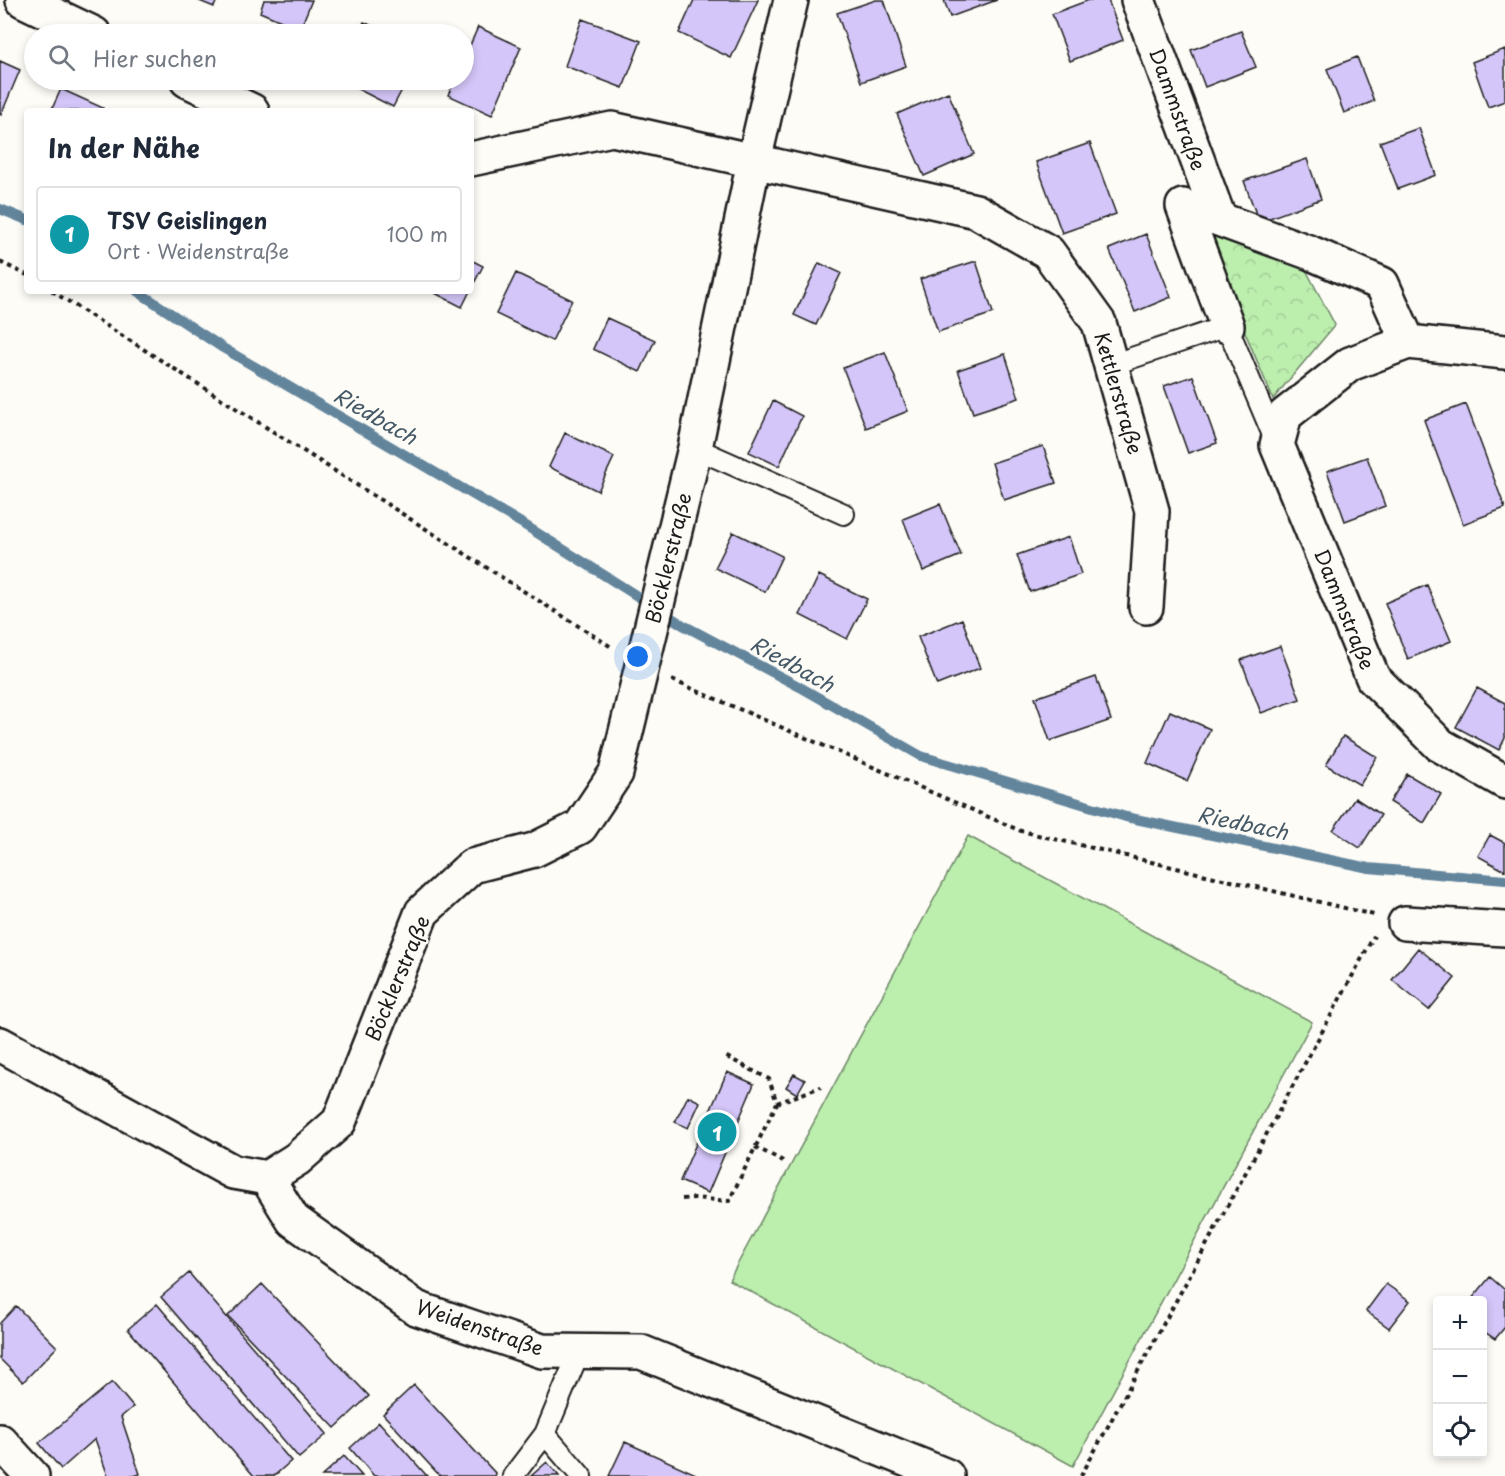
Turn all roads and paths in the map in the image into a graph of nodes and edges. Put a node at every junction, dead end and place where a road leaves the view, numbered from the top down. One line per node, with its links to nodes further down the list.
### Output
1 (23, 0): 4 (street)
2 (791, 0): 8 (street, Böcklerstraße)
3 (1138, 0): 9 (street, Dammstraße)
4 (73, 24)
5 (208, 90): 6 (street)
6 (246, 108)
7 (474, 158): 8 (street, Kettlerstraße)
8 (754, 161): 16 (street, Kettlerstraße); 18 (street, Böcklerstraße)
9 (1219, 218): 13 (street); 14 (street)
10 (0, 262): 11 (path)
11 (24, 273)
12 (57, 294): 21 (path)
13 (1227, 326): 16 (lane); 17 (lane)
14 (1408, 342): 15 (street); 17 (street)
15 (1505, 352)
16 (1111, 365): 20 (street, Kettlerstraße)
17 (1281, 430): 22 (street, Dammstraße)
18 (694, 448): 19 (lane); 21 (street, Böcklerstraße)
19 (844, 514)
20 (1146, 608)
21 (642, 667): 23 (path); 31 (street, Böcklerstraße)
22 (1505, 782)
23 (1395, 920): 24 (street); 40 (path)
24 (1505, 929)
25 (0, 1044): 31 (street)
26 (723, 1055): 28 (path)
27 (821, 1087): 28 (path)
28 (777, 1103): 29 (path)
29 (755, 1147): 30 (path); 32 (path)
30 (783, 1161)
31 (267, 1178): 33 (street, Weidenstraße)
32 (682, 1199)
33 (579, 1352): 34 (lane); 39 (street, Weidenstraße)
34 (545, 1434): 37 (lane); 38 (lane)
35 (0, 1441): 36 (street)
36 (32, 1476)
37 (513, 1476)
38 (581, 1476)
39 (947, 1476)
40 (1082, 1476)

